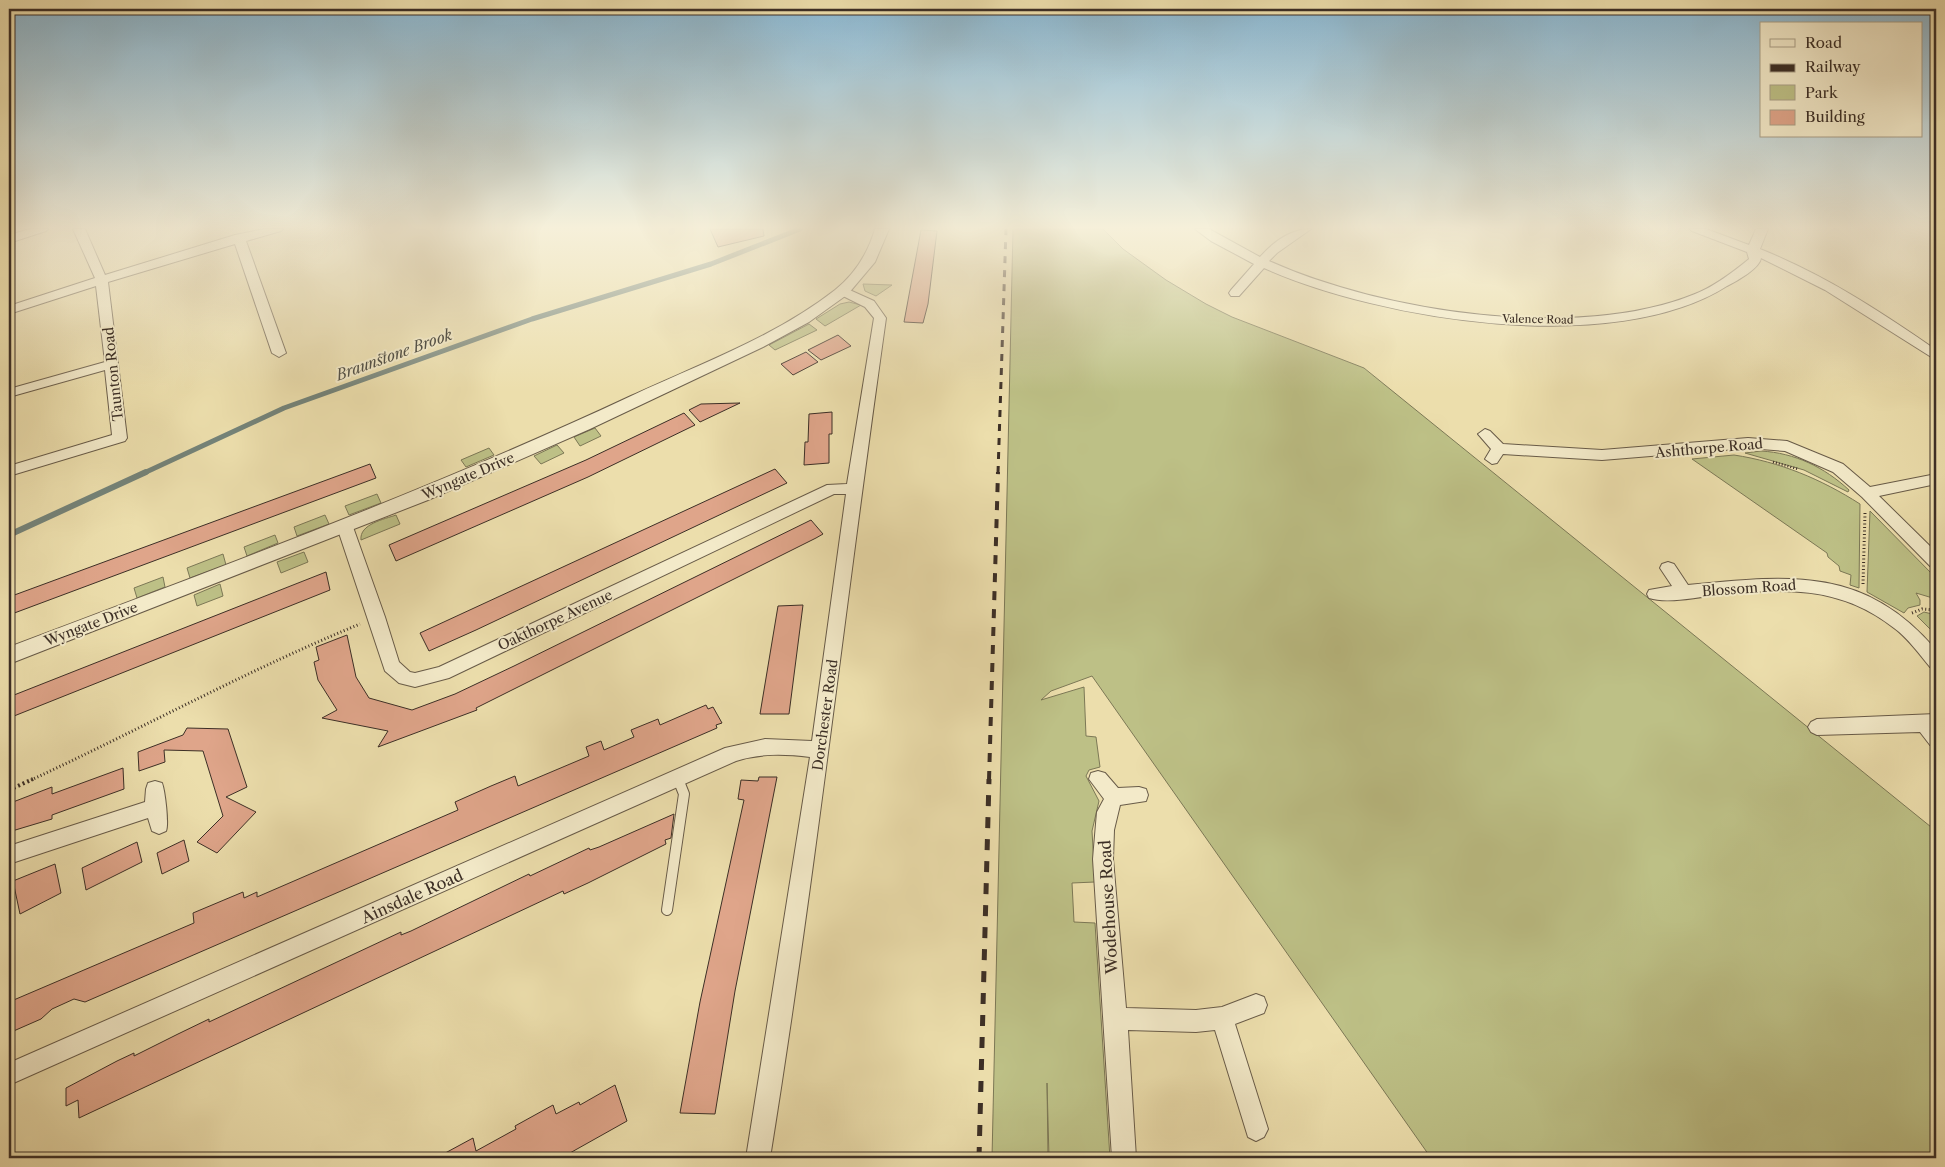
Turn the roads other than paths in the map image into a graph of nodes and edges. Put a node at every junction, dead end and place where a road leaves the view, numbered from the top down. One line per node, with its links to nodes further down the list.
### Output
1 (79, 283): 11 (street)
2 (100, 283): 14 (street, Taunton Road)
3 (256, 283): 12 (street)
4 (850, 283): 9 (street, Wyngate Drive)
5 (1243, 283): 10 (street)
6 (1314, 283): 7 (street, Valence Road)
7 (1722, 283)
8 (1822, 283): 13 (street)
9 (843, 291): 20 (street, Dorchester Road); 22 (street, Wyngate Drive)
10 (1235, 293)
11 (9, 310)
12 (279, 353)
13 (1936, 356)
14 (113, 364): 15 (street); 18 (street, Taunton Road)
15 (9, 393)
16 (1485, 434): 17 (street, Ashthorpe Road)
17 (1495, 454): 21 (street, Ashthorpe Road)
18 (9, 471)
19 (1936, 479): 21 (street)
20 (854, 488): 22 (street, Oakthorpe Avenue); 32 (street, Dorchester Road)
21 (1872, 497): 23 (street, Ashthorpe Road)
22 (345, 527): 27 (street, Wyngate Drive)
23 (1936, 562)
24 (1668, 568): 25 (street, Blossom Road)
25 (1685, 593): 26 (street, Blossom Road); 28 (street, Blossom Road)
26 (1655, 594)
27 (9, 656)
28 (1936, 662)
29 (1931, 723): 30 (street); 31 (street)
30 (1816, 727)
31 (1936, 739)
32 (820, 750): 33 (street, Ainsdale Road); 45 (street, Dorchester Road)
33 (678, 778): 39 (lane); 43 (street, Ainsdale Road)
34 (1098, 779): 36 (street)
35 (1139, 795): 36 (street)
36 (1114, 797): 41 (street, Wodehouse Road)
37 (156, 807): 38 (street)
38 (9, 855)
39 (667, 910)
40 (1256, 1005): 42 (street)
41 (1116, 1018): 42 (street); 46 (street, Wodehouse Road)
42 (1222, 1018): 44 (street)
43 (9, 1074)
44 (1256, 1129)
45 (758, 1158)
46 (1124, 1158)

